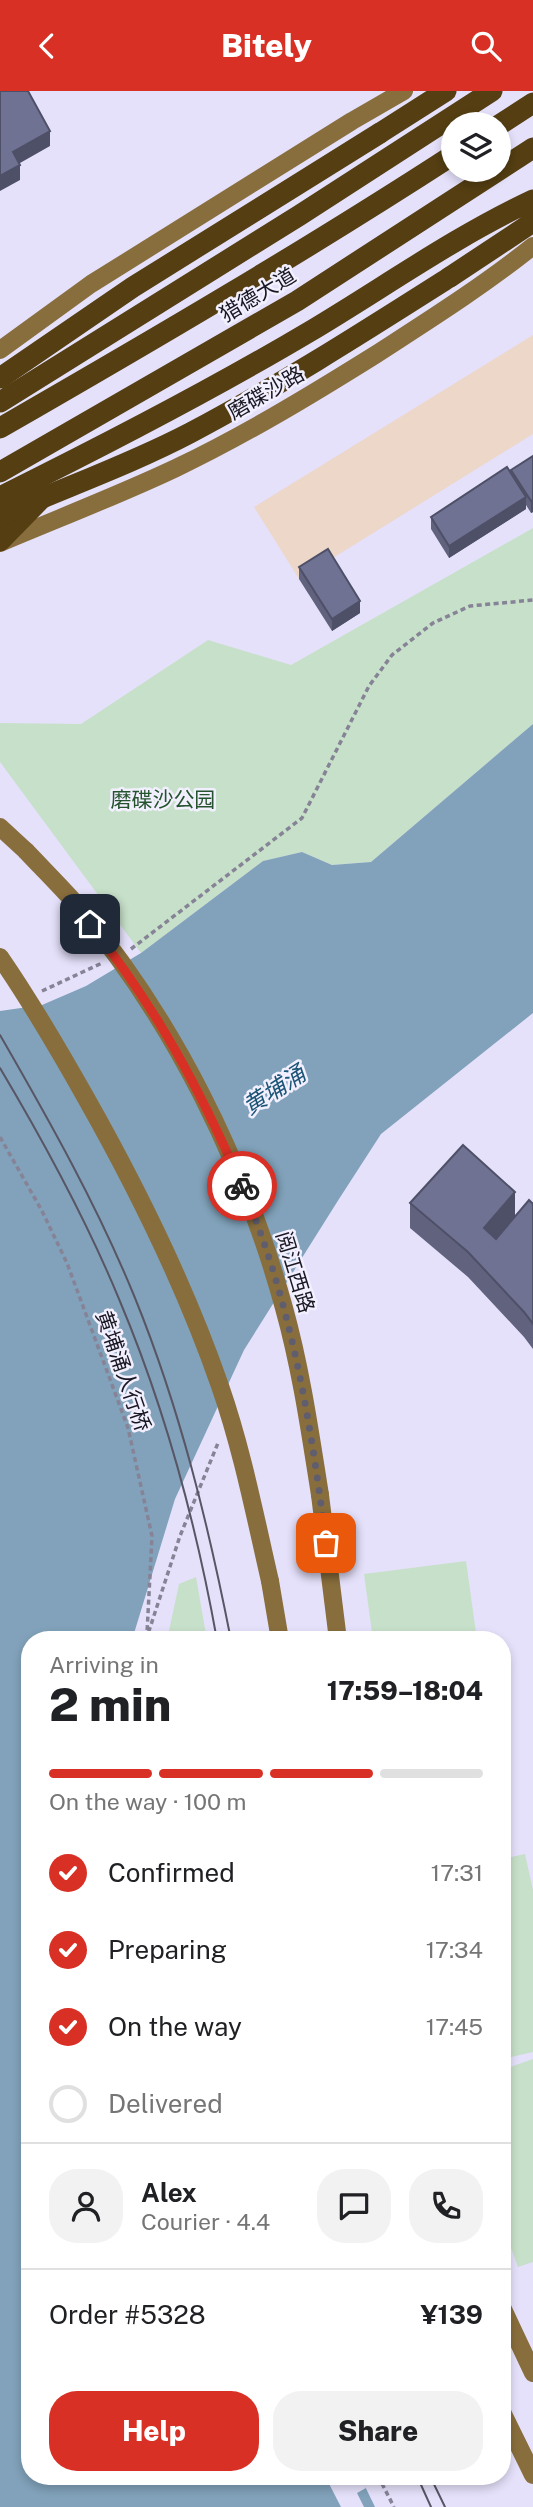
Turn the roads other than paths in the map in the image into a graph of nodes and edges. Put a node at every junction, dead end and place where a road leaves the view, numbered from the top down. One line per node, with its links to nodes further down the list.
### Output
1 (404, 91): 11 (main road)
2 (446, 91): 13 (highway, bridge)
3 (492, 91): 12 (highway)
4 (533, 103): 5 (highway)
5 (511, 117)
6 (533, 148): 17 (highway, 猎德大道)
7 (441, 163): 15 (highway, 猎德大道)
8 (533, 200): 16 (highway)
9 (533, 222): 19 (highway, bridge)
10 (533, 246): 20 (main road, 磨碟沙路)
11 (0, 350)
12 (74, 354): 13 (highway); 14 (highway)
13 (0, 378)
14 (0, 402)
15 (0, 428)
16 (85, 454): 18 (highway); 20 (highway)
17 (0, 472)
18 (0, 497)
19 (0, 516)
20 (0, 542)
21 (0, 827): 24 (main road, 阅江西路, bridge)
22 (0, 957): 23 (main road, bridge)
23 (278, 1631)
24 (337, 1631)
25 (511, 2326): 26 (main road)
26 (533, 2373)
27 (511, 2430): 28 (main road)
28 (533, 2475)

